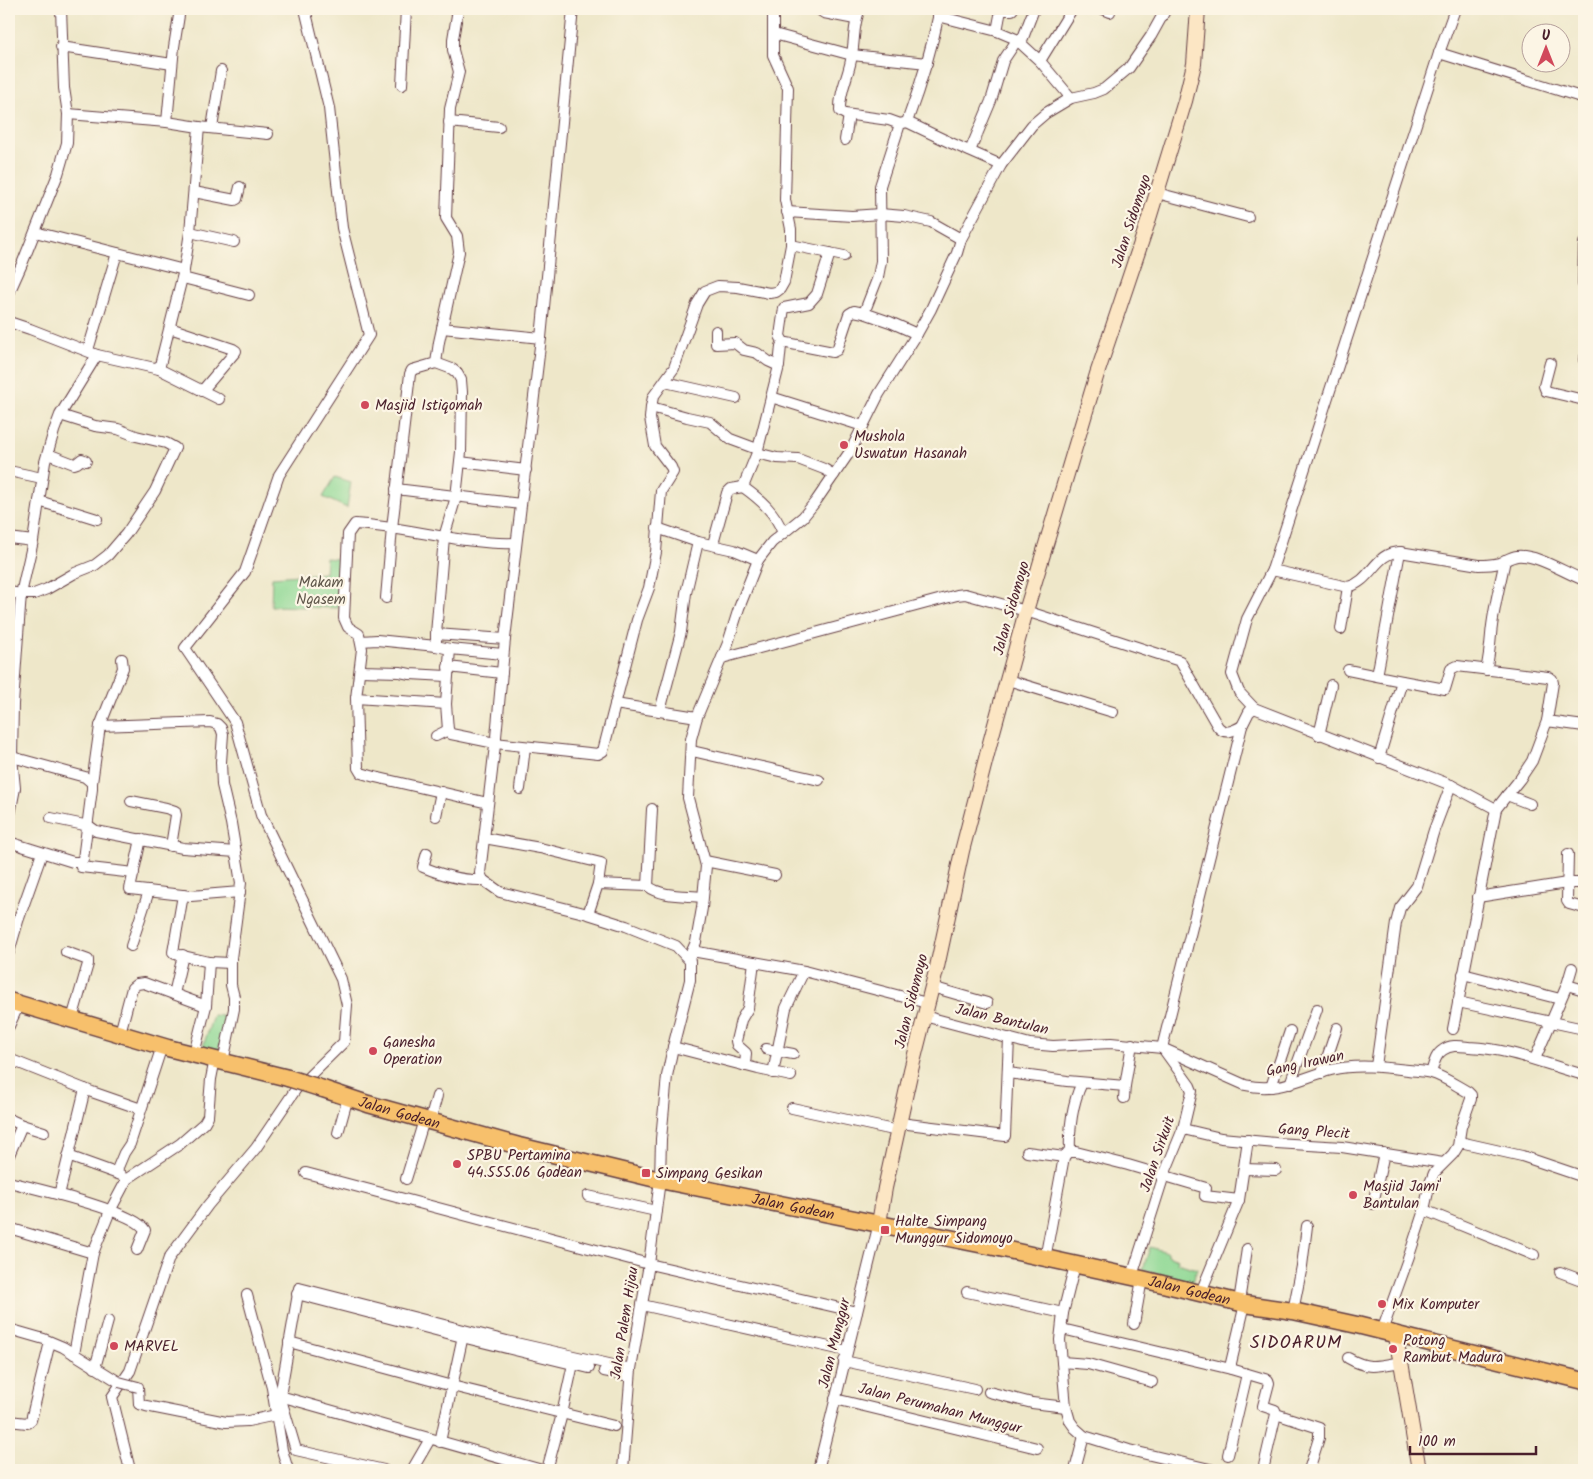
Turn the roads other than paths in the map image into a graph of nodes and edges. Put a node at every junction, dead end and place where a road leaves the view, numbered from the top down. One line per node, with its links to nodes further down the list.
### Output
1 (61, 9): 21 (street)
2 (180, 9): 26 (street)
3 (305, 9): 339 (street)
4 (406, 9): 28 (street)
5 (458, 9): 34 (street)
6 (573, 9): 68 (street)
7 (773, 9): 19 (street)
8 (821, 9): 17 (street)
9 (860, 9): 17 (street)
10 (1013, 9): 18 (street)
11 (1034, 9): 20 (street)
12 (1072, 9): 24 (street)
13 (1166, 9): 29 (street)
14 (1198, 9): 45 (main road, Jalan Sidomoyo)
15 (1455, 9): 22 (street)
16 (939, 13): 18 (street); 25 (street)
17 (856, 19): 23 (street)
18 (997, 32): 20 (street)
19 (774, 34): 23 (street); 46 (street)
20 (1019, 41): 24 (street); 41 (street)
21 (61, 47): 26 (street); 31 (street)
22 (1439, 53): 30 (street); 109 (street)
23 (852, 55): 25 (street); 32 (street)
24 (1040, 61): 29 (street)
25 (927, 63): 35 (street)
26 (172, 64): 33 (street)
27 (221, 70): 38 (street)
28 (402, 85)
29 (1071, 98): 42 (street)
30 (1584, 98)
31 (68, 114): 33 (street); 49 (street)
32 (849, 115): 35 (street); 40 (street)
33 (167, 122): 36 (street)
34 (449, 122): 37 (street); 65 (street)
35 (904, 123): 41 (street); 47 (street)
36 (199, 127): 38 (street); 44 (street)
37 (499, 127)
38 (212, 128): 39 (street)
39 (268, 134)
40 (846, 140)
41 (970, 150): 42 (street)
42 (1001, 165): 51 (street)
43 (240, 187): 44 (street)
44 (194, 192): 50 (street)
45 (1157, 193): 48 (street); 115 (main road, Jalan Sidomoyo)
46 (787, 212): 47 (street); 54 (street)
47 (880, 214): 51 (street); 62 (street)
48 (1248, 217)
49 (35, 232): 56 (street); 60 (street)
50 (190, 232): 52 (street); 58 (street)
51 (961, 238): 67 (street)
52 (234, 242)
53 (1584, 243): 59 (street)
54 (791, 245): 55 (street); 75 (street)
55 (830, 253): 57 (street); 69 (street)
56 (117, 254): 58 (street); 70 (street)
57 (844, 256)
58 (183, 274): 61 (street); 64 (street)
59 (1584, 286)
60 (9, 293)
61 (249, 295)
62 (864, 313): 67 (street); 69 (street)
63 (9, 322): 70 (street)
64 (170, 328): 74 (street); 76 (street)
65 (442, 328): 68 (street); 72 (street)
66 (716, 331): 73 (street)
67 (917, 334): 83 (street)
68 (541, 338): 88 (street)
69 (784, 343): 73 (street)
70 (92, 353): 74 (street); 82 (street)
71 (1550, 363): 80 (street)
72 (436, 364): 87 (street); 93 (street)
73 (779, 366): 77 (street)
74 (159, 369): 76 (street)
75 (664, 382): 78 (street); 81 (street)
76 (202, 391): 79 (street)
77 (771, 397): 83 (street); 84 (street)
78 (736, 398)
79 (219, 399)
80 (1584, 400)
81 (651, 407): 84 (street); 99 (street)
82 (60, 415): 85 (street); 113 (street)
83 (863, 426): 90 (street)
84 (757, 451): 90 (street); 92 (street)
85 (48, 454): 86 (street); 91 (street)
86 (86, 461)
87 (460, 462): 88 (street); 94 (street)
88 (526, 470): 96 (street)
89 (9, 471): 91 (street)
90 (834, 475): 100 (street)
91 (42, 478): 95 (street)
92 (743, 487): 100 (street); 105 (street)
93 (396, 490): 94 (street); 98 (street)
94 (456, 497): 96 (street); 101 (street)
95 (39, 501): 97 (street); 103 (street)
96 (521, 504): 104 (street)
97 (97, 519)
98 (392, 528): 101 (street); 114 (street); 119 (street)
99 (657, 528): 105 (street); 136 (street)
100 (783, 533): 107 (street)
101 (444, 537): 104 (street); 117 (street)
102 (9, 538): 103 (street)
103 (33, 541): 113 (street)
104 (516, 543): 118 (street)
105 (706, 543): 107 (street); 138 (street)
106 (1400, 552): 108 (street); 111 (street); 130 (street)
107 (758, 560): 123 (street)
108 (1505, 560): 110 (street); 126 (street)
109 (1272, 570): 111 (street); 137 (street)
110 (1584, 583)
111 (1348, 587): 116 (street)
112 (9, 592): 113 (street)
113 (21, 594): 151 (street)
114 (386, 598)
115 (1026, 610): 123 (street); 131 (main road, Jalan Sidomoyo); 143 (street)
116 (1341, 630)
117 (436, 634): 118 (street); 120 (street)
118 (505, 639): 122 (street)
119 (361, 641): 120 (street); 127 (street)
120 (436, 646): 121 (street)
121 (450, 649): 122 (street); 128 (street)
122 (503, 654): 129 (street)
123 (722, 658): 140 (street)
124 (122, 660): 142 (street)
125 (1348, 670): 130 (street)
126 (1486, 670): 132 (street); 141 (street)
127 (360, 671): 128 (street); 134 (street)
128 (448, 671): 129 (street); 135 (street)
129 (502, 673): 148 (street)
130 (1377, 676): 132 (street)
131 (1008, 680): 139 (street); 204 (main road, Jalan Sidomoyo)
132 (1402, 681): 152 (street)
133 (1331, 684): 146 (street)
134 (356, 698): 135 (street); 157 (street)
135 (446, 704): 145 (street)
136 (615, 704): 138 (street); 149 (street)
137 (1254, 708): 143 (street); 146 (street)
138 (660, 711): 140 (street)
139 (1113, 712)
140 (696, 717): 150 (street)
141 (1547, 721): 144 (street); 158 (street)
142 (100, 726): 154 (street); 172 (street)
143 (1242, 726): 226 (street)
144 (1584, 726)
145 (448, 730): 147 (street); 148 (street)
146 (1319, 735): 152 (street)
147 (436, 736)
148 (495, 743): 149 (street); 160 (street)
149 (525, 747): 156 (street)
150 (692, 751): 153 (street); 176 (street)
151 (12, 757): 154 (street); 166 (street)
152 (1379, 758): 155 (street)
153 (819, 780)
154 (92, 783): 167 (street)
155 (1450, 785): 162 (street); 235 (street)
156 (520, 789)
157 (441, 792): 160 (street); 164 (street)
158 (1506, 795): 161 (street); 162 (street)
159 (131, 801): 171 (street)
160 (488, 803): 168 (street)
161 (1530, 804)
162 (1496, 808): 189 (street)
163 (652, 809): 184 (street)
164 (436, 816)
165 (51, 818): 167 (street)
166 (9, 820)
167 (88, 826): 169 (street); 177 (street)
168 (484, 838): 180 (street); 183 (street)
169 (142, 840): 171 (street); 178 (street)
170 (9, 842): 173 (street)
171 (171, 846): 172 (street)
172 (236, 852): 186 (street)
173 (42, 853): 177 (street); 193 (street)
174 (427, 853): 180 (street)
175 (1568, 854): 181 (street)
176 (705, 861): 179 (street); 188 (street, Jalan Palem Hijau)
177 (80, 862): 178 (street)
178 (134, 873): 185 (street)
179 (775, 875)
180 (483, 880): 191 (street)
181 (1567, 883): 182 (street); 189 (street); 190 (street)
182 (1584, 883)
183 (598, 884): 184 (street); 191 (street)
184 (648, 886): 188 (street)
185 (149, 891): 187 (street); 192 (street)
186 (240, 892): 187 (street); 199 (street)
187 (183, 895): 195 (street)
188 (702, 897): 196 (street, Jalan Palem Hijau)
189 (1478, 897): 202 (street)
190 (1584, 908)
191 (588, 914): 196 (street)
192 (131, 946)
193 (9, 952)
194 (66, 952): 214 (street)
195 (183, 956): 197 (street); 206 (street)
196 (691, 956): 198 (street, Jalan Bantulan); 225 (street, Jalan Palem Hijau)
197 (209, 962): 199 (street); 211 (street)
198 (754, 962): 201 (street, Jalan Bantulan); 234 (street)
199 (231, 963): 233 (street)
200 (1572, 968): 203 (street)
201 (804, 971): 212 (street, Jalan Bantulan); 228 (street)
202 (1463, 974): 207 (street); 208 (street)
203 (1567, 985): 205 (street); 207 (street)
204 (932, 987): 210 (street); 212 (main road, Jalan Sidomoyo)
205 (1584, 990)
206 (174, 994): 211 (street); 221 (street)
207 (1560, 999): 215 (street)
208 (1458, 1002): 215 (street); 218 (street)
209 (14, 1003): 214 (main road, Jalan Godean); 216 (street)
210 (987, 1004)
211 (206, 1006): 229 (street)
212 (926, 1009): 222 (street, Jalan Bantulan); 255 (main road, Jalan Sidomoyo)
213 (1317, 1009): 243 (street)
214 (72, 1020): 221 (main road, Jalan Godean)
215 (1551, 1022): 219 (street); 231 (street)
216 (9, 1026)
217 (1337, 1028): 238 (street)
218 (1453, 1029)
219 (1584, 1029)
220 (1290, 1031): 245 (street)
221 (120, 1033): 224 (main road, Jalan Godean)
222 (1009, 1038): 223 (street, Jalan Bantulan); 237 (street)
223 (1132, 1044): 226 (street, Jalan Bantulan); 244 (street)
224 (162, 1046): 229 (main road, Jalan Godean); 251 (street)
225 (673, 1047): 234 (street); 274 (street, Jalan Palem Hijau)
226 (1162, 1048): 245 (street, Gang Irawan); 256 (street, Jalan Sirkuit)
227 (766, 1049): 228 (street)
228 (777, 1051): 230 (street); 236 (street)
229 (194, 1054): 233 (main road, Jalan Godean)
230 (793, 1054)
231 (1535, 1058): 239 (street); 240 (street)
232 (9, 1059): 246 (street)
233 (219, 1060): 248 (main road, Jalan Godean, bridge); 270 (street)
234 (745, 1066): 236 (street)
235 (1376, 1066): 238 (street, Gang Irawan); 239 (street, Gang Irawan)
236 (773, 1073): 241 (street)
237 (1008, 1073): 242 (street); 255 (street)
238 (1322, 1073): 243 (street, Gang Irawan)
239 (1431, 1073): 260 (street)
240 (1584, 1075)
241 (791, 1076)
242 (1082, 1083): 244 (street); 263 (street)
243 (1290, 1084): 245 (street, Gang Irawan)
244 (1125, 1086): 249 (street)
245 (1271, 1087)
246 (85, 1089): 251 (street); 265 (street)
247 (437, 1096): 253 (street)
248 (348, 1097): 253 (main road, Jalan Godean); 258 (street)
249 (1124, 1098)
250 (792, 1108): 255 (street)
251 (141, 1109): 270 (street)
252 (9, 1119): 254 (street)
253 (427, 1120): 273 (street); 274 (main road, Jalan Godean)
254 (22, 1125): 257 (street); 264 (street)
255 (899, 1127): 283 (main road, Jalan Sidomoyo)
256 (1183, 1129): 259 (street, Gang Plecit); 271 (street, Jalan Sirkuit)
257 (44, 1132)
258 (338, 1133)
259 (1248, 1140): 262 (street, Gang Plecit); 267 (street)
260 (1460, 1142): 266 (street); 272 (street)
261 (1027, 1152): 263 (street)
262 (1384, 1153): 266 (street, Gang Plecit); 279 (street)
263 (1067, 1154): 271 (street); 290 (street)
264 (9, 1155)
265 (68, 1156): 270 (street); 276 (street)
266 (1443, 1163): 281 (street)
267 (1244, 1169): 268 (street); 278 (street)
268 (1276, 1170)
269 (306, 1173): 291 (street)
270 (122, 1176): 280 (street)
271 (1164, 1176): 278 (street); 294 (street, Jalan Sirkuit)
272 (1584, 1177)
273 (406, 1179)
274 (660, 1180): 282 (street, Jalan Palem Hijau); 283 (main road, Jalan Godean)
275 (9, 1182): 276 (street)
276 (59, 1195): 280 (street)
277 (588, 1196): 282 (street)
278 (1239, 1200): 297 (street)
279 (1373, 1204)
280 (107, 1210): 287 (street); 288 (street)
281 (1424, 1210): 289 (street); 308 (street)
282 (656, 1211): 291 (street, Jalan Palem Hijau)
283 (879, 1224): 290 (main road, Jalan Godean); 301 (street, Jalan Munggur)
284 (1307, 1226): 302 (street)
285 (9, 1228): 288 (street)
286 (1247, 1249): 299 (street)
287 (137, 1250)
288 (93, 1253): 312 (street)
289 (1534, 1255)
290 (1045, 1259): 292 (main road, Jalan Godean)
291 (648, 1264): 300 (street, Jalan Palem Hijau); 301 (street)
292 (1075, 1265): 294 (main road, Jalan Godean); 303 (street)
293 (1560, 1272): 295 (street)
294 (1137, 1277): 297 (main road, Jalan Godean); 305 (street, Jalan Sirkuit)
295 (1584, 1281)
296 (967, 1292): 303 (street)
297 (1201, 1292): 299 (main road, Jalan Godean)
298 (247, 1295): 332 (street)
299 (1242, 1303): 302 (main road, Jalan Godean); 319 (street)
300 (642, 1305): 313 (street); 320 (street, Jalan Palem Hijau)
301 (857, 1312): 313 (street, Jalan Munggur)
302 (1293, 1312): 308 (main road, Jalan Godean)
303 (1063, 1313): 307 (street)
304 (108, 1321): 318 (street)
305 (1134, 1324)
306 (9, 1329): 310 (street)
307 (1062, 1329): 315 (street); 319 (street)
308 (1388, 1332): 316 (main road); 322 (main road, Jalan Godean)
309 (463, 1333): 311 (street); 317 (street); 320 (street); 324 (street)
310 (50, 1342): 312 (street); 333 (street)
311 (289, 1342): 324 (street); 327 (street)
312 (74, 1354): 318 (street)
313 (846, 1356): 325 (street); 328 (street, Jalan Munggur)
314 (1348, 1358): 316 (street)
315 (1062, 1362): 323 (street); 329 (street)
316 (1401, 1362): 351 (main road)
317 (573, 1364): 320 (street); 330 (street)
318 (95, 1368): 332 (street, bridge)
319 (1231, 1370): 321 (street)
320 (630, 1373): 345 (street, Jalan Palem Hijau)
321 (1247, 1374): 331 (street); 338 (street)
322 (1584, 1381)
323 (1152, 1382)
324 (452, 1386): 330 (street); 336 (street)
325 (976, 1389)
326 (989, 1392): 329 (street)
327 (280, 1396): 336 (street); 341 (street)
328 (835, 1399): 337 (street, Jalan Perumahan Munggur); 346 (street, Jalan Munggur)
329 (1066, 1407): 335 (street)
330 (562, 1414): 334 (street); 344 (street)
331 (1276, 1414): 349 (street); 350 (street)
332 (276, 1415): 340 (street)
333 (9, 1421)
334 (614, 1426)
335 (1084, 1436): 347 (street); 348 (street)
336 (435, 1441): 342 (street); 343 (street)
337 (1037, 1448)
338 (1228, 1455)
339 (130, 1470)
340 (288, 1470)
341 (384, 1470)
342 (412, 1470)
343 (542, 1470)
344 (547, 1470)
345 (622, 1470)
346 (818, 1470)
347 (1075, 1470)
348 (1214, 1470)
349 (1262, 1470)
350 (1309, 1470)
351 (1419, 1470)

